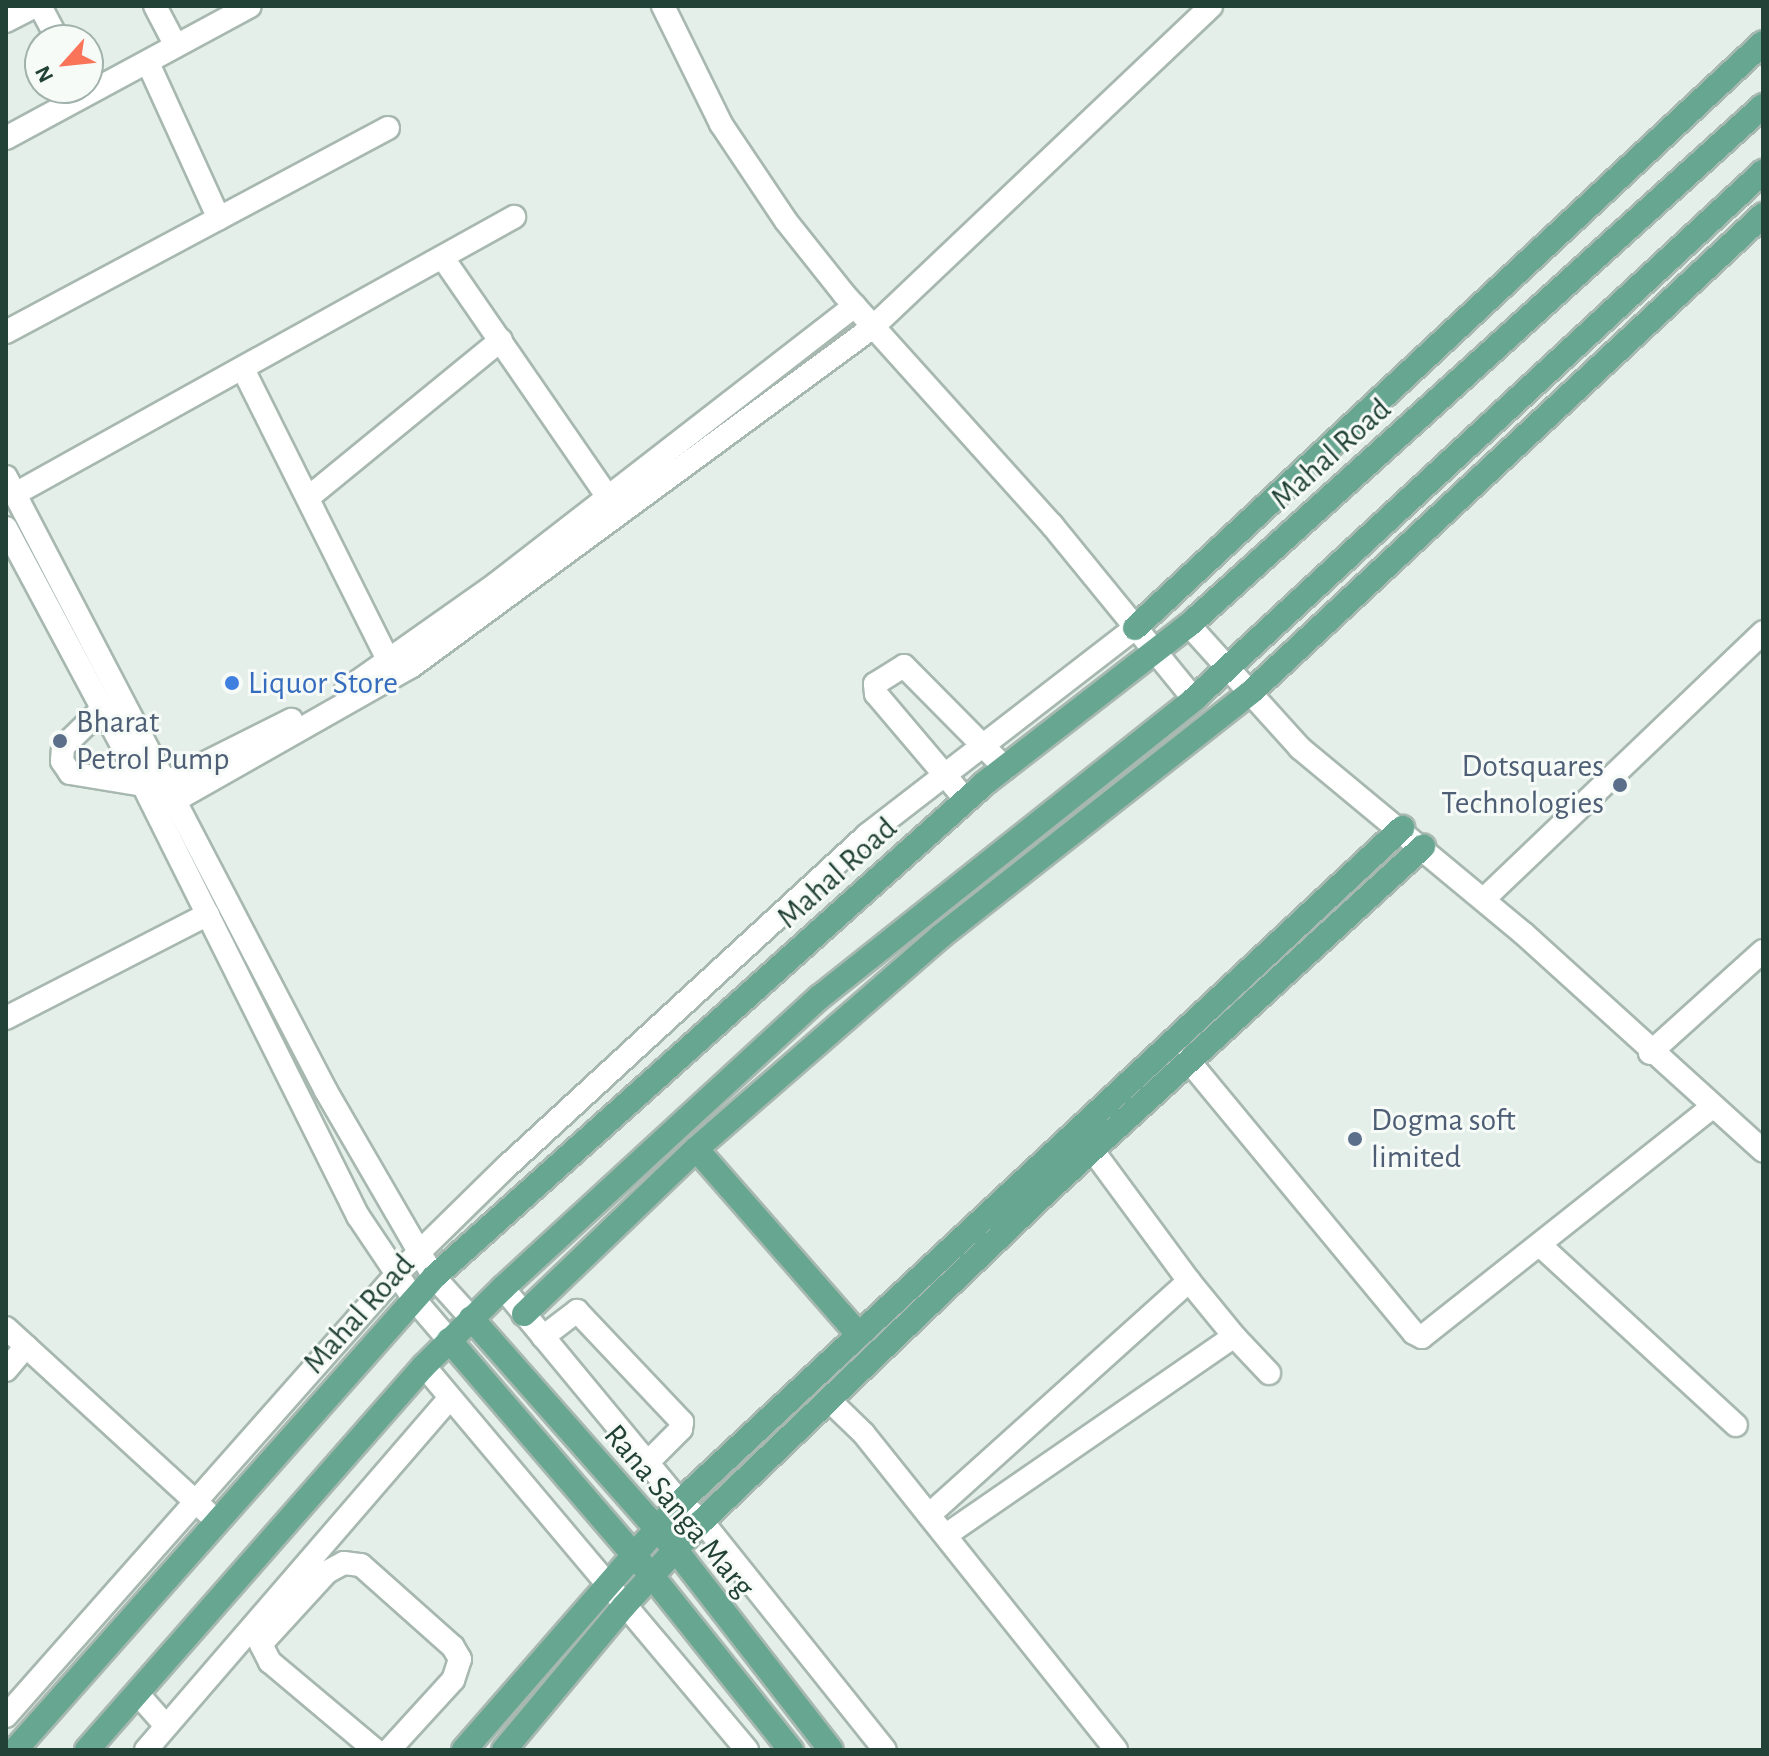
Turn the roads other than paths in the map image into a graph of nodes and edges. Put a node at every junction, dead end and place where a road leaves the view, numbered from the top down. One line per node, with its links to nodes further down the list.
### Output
1 (38, 6): 6 (street); 7 (street)
2 (155, 6): 9 (street)
3 (250, 6): 9 (street)
4 (663, 6): 21 (street)
5 (1211, 6): 22 (street)
6 (6, 21)
7 (49, 24)
8 (1763, 43): 31 (main road)
9 (176, 46): 10 (street)
10 (148, 63): 11 (street); 19 (street)
11 (104, 83)
12 (63, 104): 15 (street)
13 (1763, 106): 30 (main road, Mahal Road)
14 (388, 128): 19 (street)
15 (6, 138)
16 (1763, 172): 35 (main road)
17 (1763, 215): 36 (main road)
18 (514, 217): 20 (street)
19 (219, 219): 23 (street)
20 (443, 258): 24 (street); 25 (street)
21 (855, 306): 22 (street); 27 (street)
22 (873, 327): 31 (street); 43 (street)
23 (6, 332)
24 (501, 340): 27 (street); 28 (street)
25 (243, 369): 26 (street); 28 (street)
26 (10, 485): 43 (street)
27 (607, 496): 34 (street)
28 (309, 497): 34 (street)
29 (6, 528): 38 (street)
30 (1189, 625): 33 (main road, Mahal Road); 35 (street)
31 (1135, 628): 33 (street); 39 (street)
32 (1763, 632): 47 (street)
33 (1155, 653): 37 (street); 40 (main road, Mahal Road)
34 (388, 660): 43 (street)
35 (1228, 668): 36 (street); 37 (main road)
36 (1251, 692): 45 (street); 52 (main road)
37 (1194, 699): 51 (main road)
38 (102, 709): 42 (street); 42 (street)
39 (984, 746): 40 (street); 41 (street); 41 (street)
40 (1005, 768): 44 (main road, Mahal Road)
41 (947, 773): 44 (street); 55 (street)
42 (143, 785): 48 (street)
43 (172, 791): 62 (street)
44 (966, 800): 57 (main road, Mahal Road)
45 (1402, 828): 46 (street); 71 (main road)
46 (1423, 847): 47 (street); 54 (main road)
47 (1484, 899): 53 (street)
48 (208, 914): 50 (street); 63 (street)
49 (1763, 951): 53 (street)
50 (6, 1018)
51 (790, 1025): 52 (main road); 66 (main road)
52 (811, 1049): 58 (main road)
53 (1650, 1053): 56 (street)
54 (1188, 1060): 59 (main road); 61 (street)
55 (590, 1091): 57 (street); 62 (street)
56 (1712, 1107): 60 (street); 61 (street)
57 (613, 1117): 64 (main road, Mahal Road)
58 (696, 1149): 68 (main road); 71 (main road)
59 (1093, 1151): 65 (street); 80 (main road)
60 (1763, 1151)
61 (1540, 1245): 81 (street)
62 (420, 1252): 63 (street); 64 (street)
63 (396, 1275): 67 (street); 83 (street)
64 (434, 1277): 67 (main road, Mahal Road); 69 (street)
65 (1189, 1281): 72 (street); 85 (street)
66 (503, 1288): 68 (street); 69 (main road)
67 (413, 1298): 74 (street); 86 (main road, Mahal Road)
68 (524, 1314): 73 (street)
69 (471, 1318): 74 (main road); 88 (main road, Rana Sanga Marg)
70 (6, 1328): 75 (street)
71 (859, 1335): 84 (main road)
72 (1234, 1336): 78 (street); 89 (street)
73 (543, 1337): 82 (street); 82 (street)
74 (449, 1340): 76 (main road); 91 (main road, Rana Sanga Marg)
75 (26, 1346): 77 (street); 83 (street)
76 (424, 1366): 79 (street); 96 (main road)
77 (6, 1370)
78 (1269, 1373)
79 (450, 1398): 93 (street); 95 (street)
80 (830, 1401): 85 (street); 87 (main road)
81 (1736, 1425)
82 (647, 1463): 84 (street)
83 (198, 1501): 86 (street); 97 (street)
84 (680, 1502): 87 (street); 88 (main road)
85 (929, 1515): 89 (street)
86 (216, 1521): 101 (main road, Mahal Road)
87 (702, 1521): 90 (main road); 110 (street)
88 (657, 1528): 90 (main road, Rana Sanga Marg); 91 (main road)
89 (946, 1535): 111 (street)
90 (675, 1549): 92 (main road); 109 (main road, Rana Sanga Marg)
91 (634, 1554): 92 (main road, Rana Sanga Marg); 93 (main road)
92 (652, 1576): 94 (main road); 98 (main road, Rana Sanga Marg)
93 (607, 1585): 94 (street); 106 (main road)
94 (624, 1606): 100 (street); 107 (main road)
95 (254, 1638): 99 (street); 104 (street); 105 (street)
96 (137, 1693): 99 (street); 102 (main road)
97 (6, 1716)
98 (765, 1717): 100 (street); 108 (main road, Rana Sanga Marg)
99 (166, 1726): 103 (street)
100 (738, 1747)
101 (15, 1750)
102 (87, 1750)
103 (146, 1750)
104 (375, 1750)
105 (389, 1750)
106 (464, 1750)
107 (504, 1750)
108 (791, 1750)
109 (831, 1750)
110 (885, 1750)
111 (1116, 1750)

